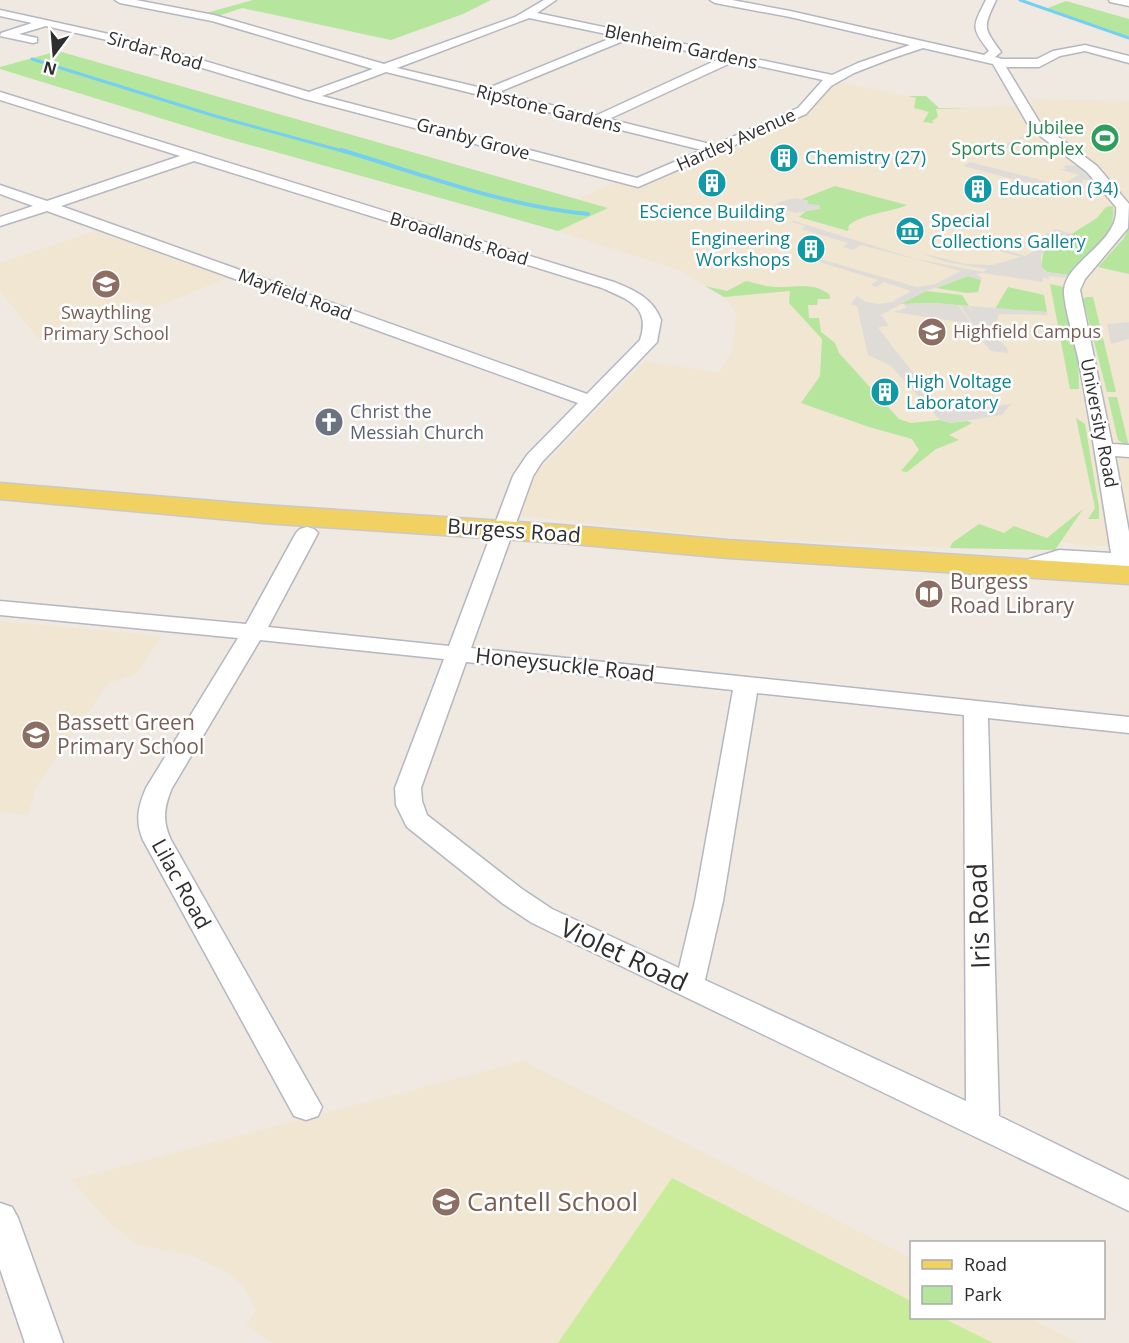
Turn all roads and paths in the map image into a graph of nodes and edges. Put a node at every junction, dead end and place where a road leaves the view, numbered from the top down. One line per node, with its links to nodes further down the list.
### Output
1 (120, 0): 19 (street, Ripstone Gardens)
2 (550, 0): 10 (street)
3 (715, 0): 6 (street)
4 (991, 0): 17 (street, University Road)
5 (1114, 0): 7 (street)
6 (735, 1): 11 (street)
7 (1129, 3)
8 (806, 5): 11 (street)
9 (0, 14): 12 (street, Sirdar Road)
10 (526, 14): 13 (street, Blenheim Gardens); 19 (street)
11 (790, 14): 15 (street)
12 (44, 23): 14 (street); 23 (street, Sirdar Road)
13 (628, 35): 16 (street, Blenheim Gardens); 21 (street)
14 (33, 40)
15 (923, 44): 17 (street); 20 (street, Hartley Avenue)
16 (732, 58): 20 (street, Blenheim Gardens); 24 (street)
17 (993, 60): 18 (street); 32 (street, University Road)
18 (1129, 60)
19 (384, 68): 21 (street, Ripstone Gardens); 23 (street)
20 (836, 79): 25 (street, Hartley Avenue)
21 (487, 93): 24 (street, Ripstone Gardens)
22 (0, 96): 26 (street, Broadlands Road)
23 (309, 96): 27 (street, Granby Grove)
24 (596, 120): 25 (street, Ripstone Gardens)
25 (715, 150): 27 (street, Hartley Avenue)
26 (195, 156): 29 (street); 31 (street, Broadlands Road)
27 (638, 183)
28 (0, 189): 29 (street, Mayfield Road)
29 (48, 206): 30 (street); 31 (street, Mayfield Road)
30 (0, 222)
31 (589, 401): 35 (street, Broadlands Road)
32 (1103, 449): 33 (street); 37 (street, University Road)
33 (1129, 451)
34 (0, 491): 35 (main road, Burgess Road)
35 (503, 530): 37 (main road, Burgess Road); 40 (street, Violet Road)
36 (307, 533): 39 (street, Lilac Road)
37 (1126, 570)
38 (0, 608): 39 (street, Honeysuckle Road)
39 (252, 632): 40 (street, Honeysuckle Road); 45 (street, Lilac Road)
40 (460, 654): 41 (street, Honeysuckle Road); 44 (street, Violet Road)
41 (746, 685): 42 (street, Honeysuckle Road); 44 (street)
42 (976, 709): 43 (street, Honeysuckle Road); 46 (street, Iris Road)
43 (1129, 725)
44 (687, 985): 46 (street, Violet Road)
45 (306, 1107)
46 (982, 1123): 47 (street, Violet Road)
47 (1129, 1196)
48 (0, 1218): 49 (street)
49 (44, 1343)

